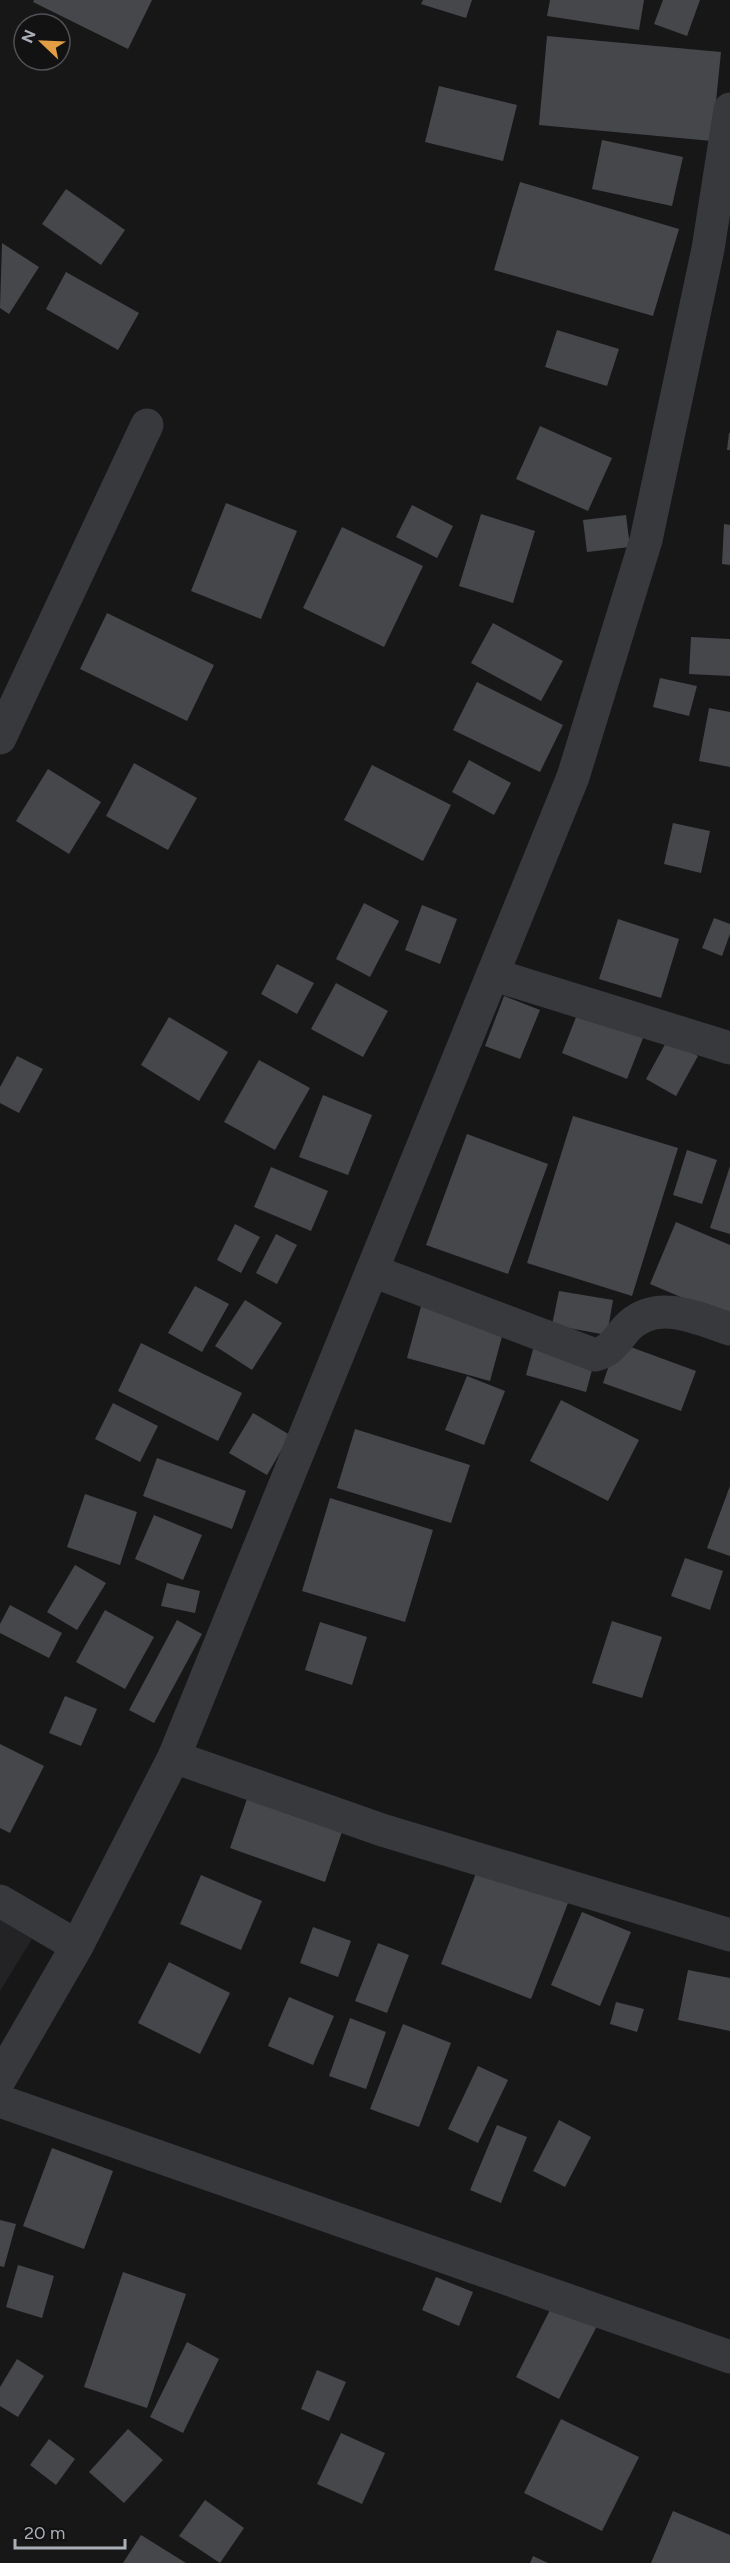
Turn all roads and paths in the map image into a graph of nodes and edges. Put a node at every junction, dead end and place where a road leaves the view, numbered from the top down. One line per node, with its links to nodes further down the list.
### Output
1 (730, 109): 4 (street)
2 (147, 425): 3 (street)
3 (0, 738)
4 (494, 975): 5 (street); 6 (street)
5 (730, 1048)
6 (373, 1271): 7 (street); 8 (street)
7 (730, 1329)
8 (174, 1756): 10 (street); 11 (street)
9 (0, 1901): 11 (street)
10 (730, 1935)
11 (77, 1946): 12 (street)
12 (0, 2079)
13 (0, 2101): 14 (street)
14 (730, 2357)

